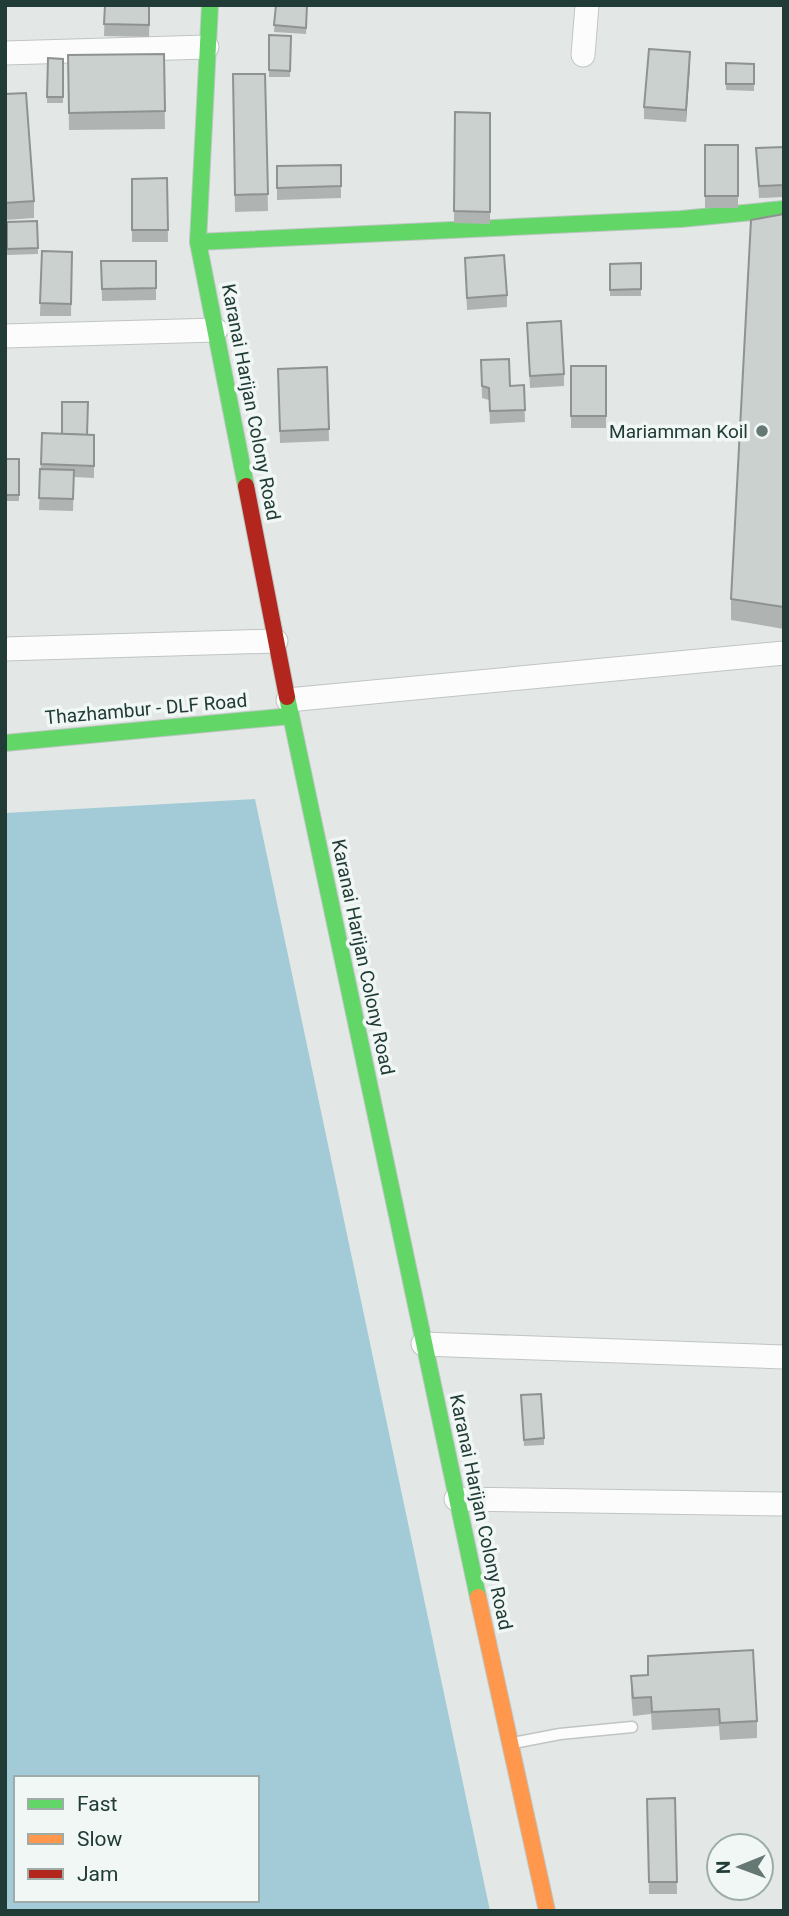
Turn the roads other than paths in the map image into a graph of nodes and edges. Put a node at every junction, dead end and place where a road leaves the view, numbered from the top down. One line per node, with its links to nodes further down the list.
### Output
1 (210, 5): 3 (street, Karanai Harijan Colony Road)
2 (587, 5): 5 (street)
3 (207, 47): 4 (street); 7 (street, Karanai Harijan Colony Road)
4 (5, 53)
5 (583, 55)
6 (784, 209): 7 (street)
7 (198, 242): 8 (street, Karanai Harijan Colony Road)
8 (216, 330): 9 (street); 10 (street, Karanai Harijan Colony Road)
9 (5, 336)
10 (276, 641): 11 (street); 13 (street, Karanai Harijan Colony Road)
11 (5, 649)
12 (784, 653): 13 (street)
13 (289, 708): 14 (street, Thazhambur - DLF Road); 15 (street, Karanai Harijan Colony Road)
14 (5, 743)
15 (423, 1344): 16 (street); 17 (street, Karanai Harijan Colony Road)
16 (784, 1357)
17 (456, 1499): 18 (street); 20 (street, Karanai Harijan Colony Road)
18 (784, 1504)
19 (632, 1727): 20 (lane)
20 (510, 1744): 21 (street, Karanai Harijan Colony Road)
21 (547, 1911)

